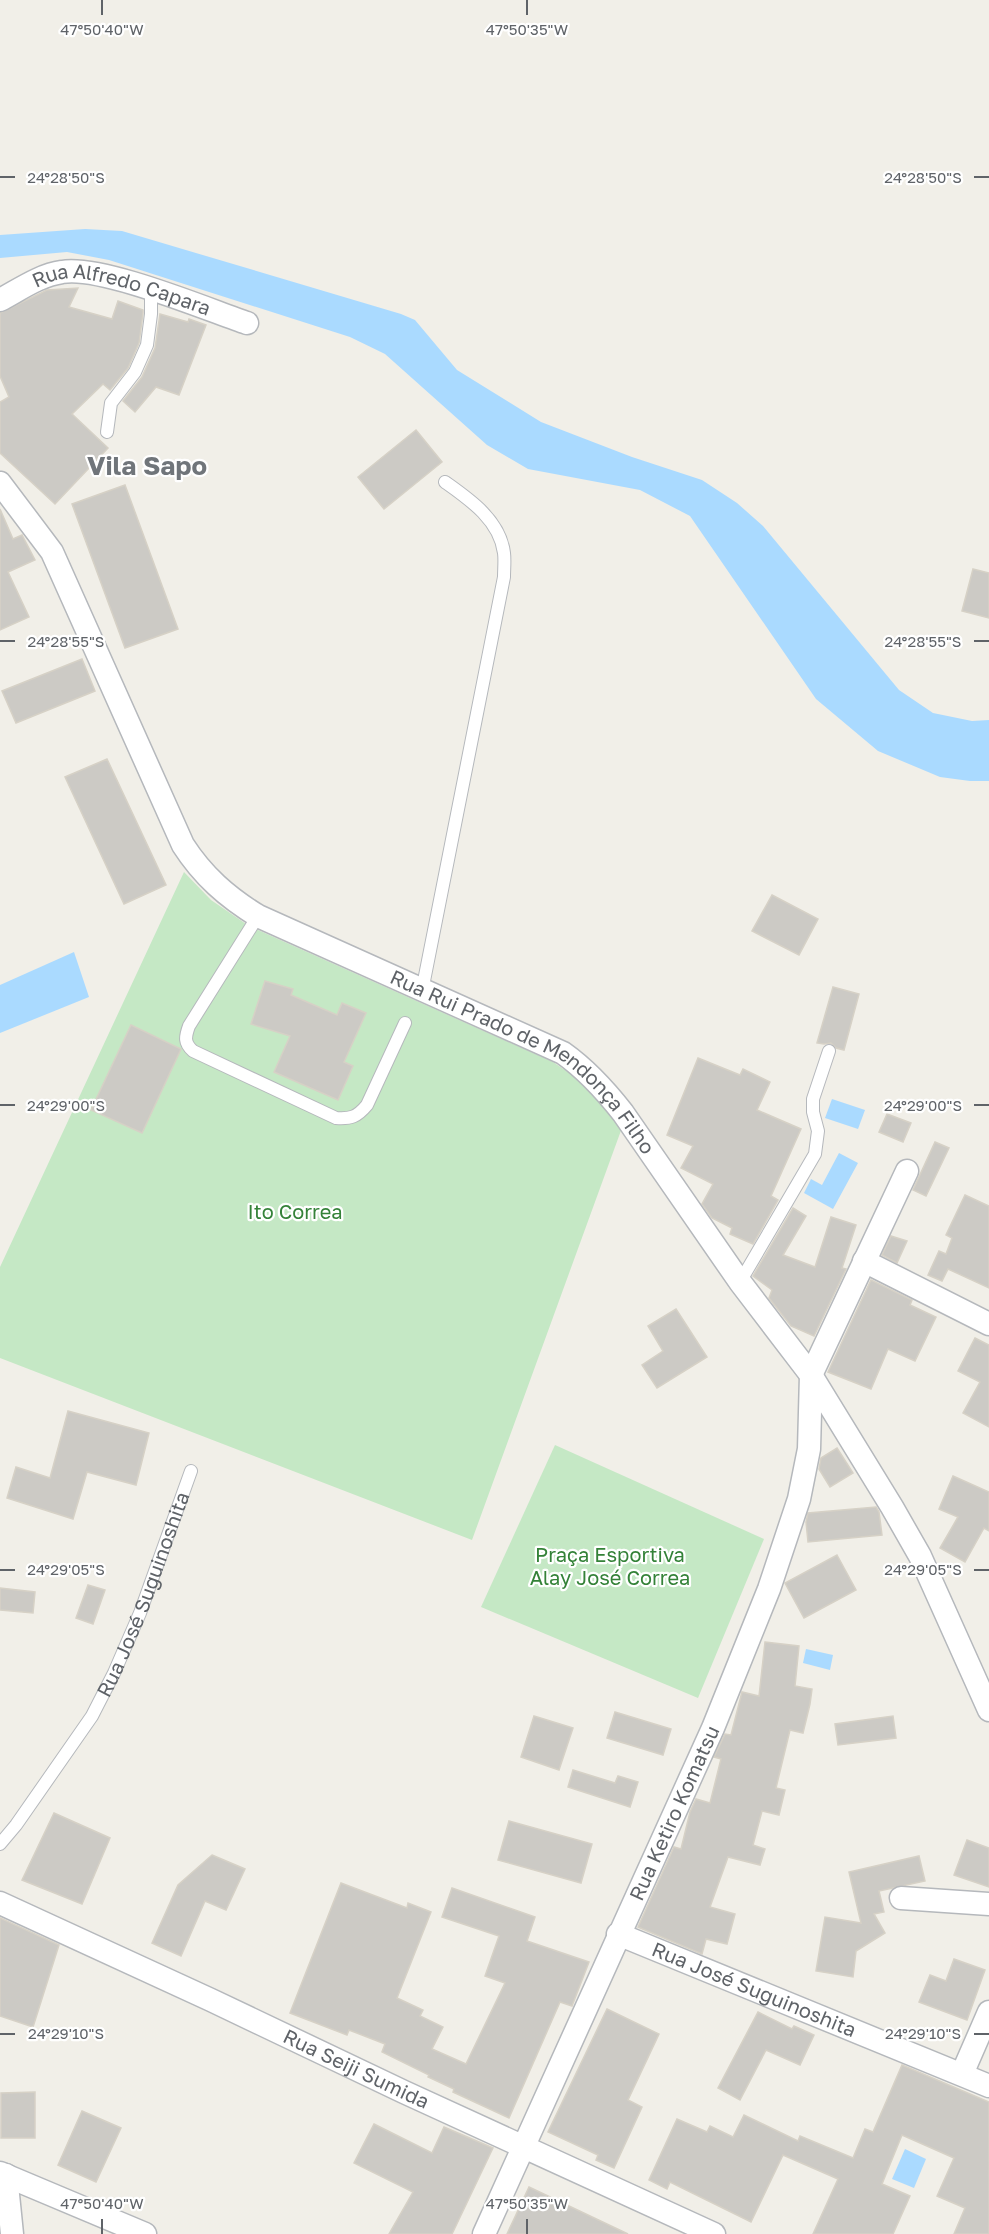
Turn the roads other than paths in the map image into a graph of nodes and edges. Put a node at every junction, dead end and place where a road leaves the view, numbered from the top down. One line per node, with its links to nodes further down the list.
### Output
1 (151, 290): 2 (street, Rua Alfredo Capara); 3 (street, Rua Alfredo Capara); 4 (lane)
2 (0, 300)
3 (247, 323)
4 (107, 432)
5 (445, 482): 8 (lane)
6 (0, 483): 7 (street, Rua Rui Prado de Mendonça Filho)
7 (258, 916): 8 (street, Rua Rui Prado de Mendonça Filho); 9 (lane)
8 (423, 991): 13 (street, Rua Rui Prado de Mendonça Filho)
9 (405, 1023)
10 (829, 1051): 13 (lane)
11 (908, 1171): 12 (street)
12 (864, 1261): 14 (street); 15 (street)
13 (740, 1282): 15 (street, Rua Rui Prado de Mendonça Filho)
14 (989, 1324)
15 (811, 1375): 17 (street, Rua Rui Prado de Mendonça Filho); 22 (street, Rua Ketiro Komatsu)
16 (191, 1471): 18 (lane, Rua José Suguinoshita)
17 (989, 1710)
18 (0, 1844)
19 (901, 1898): 21 (street)
20 (0, 1904): 26 (street, Rua Seiji Sumida)
21 (989, 1904)
22 (618, 1934): 24 (street, Rua José Suguinoshita); 26 (street, Rua Ketiro Komatsu)
23 (989, 2012): 24 (street)
24 (962, 2074): 25 (street, Rua José Suguinoshita)
25 (989, 2086)
26 (525, 2147): 30 (street, Rua Ketiro Komatsu); 31 (street, Rua Seiji Sumida)
27 (3, 2174): 28 (street); 29 (street)
28 (12, 2234)
29 (145, 2234)
30 (484, 2234)
31 (714, 2234)

